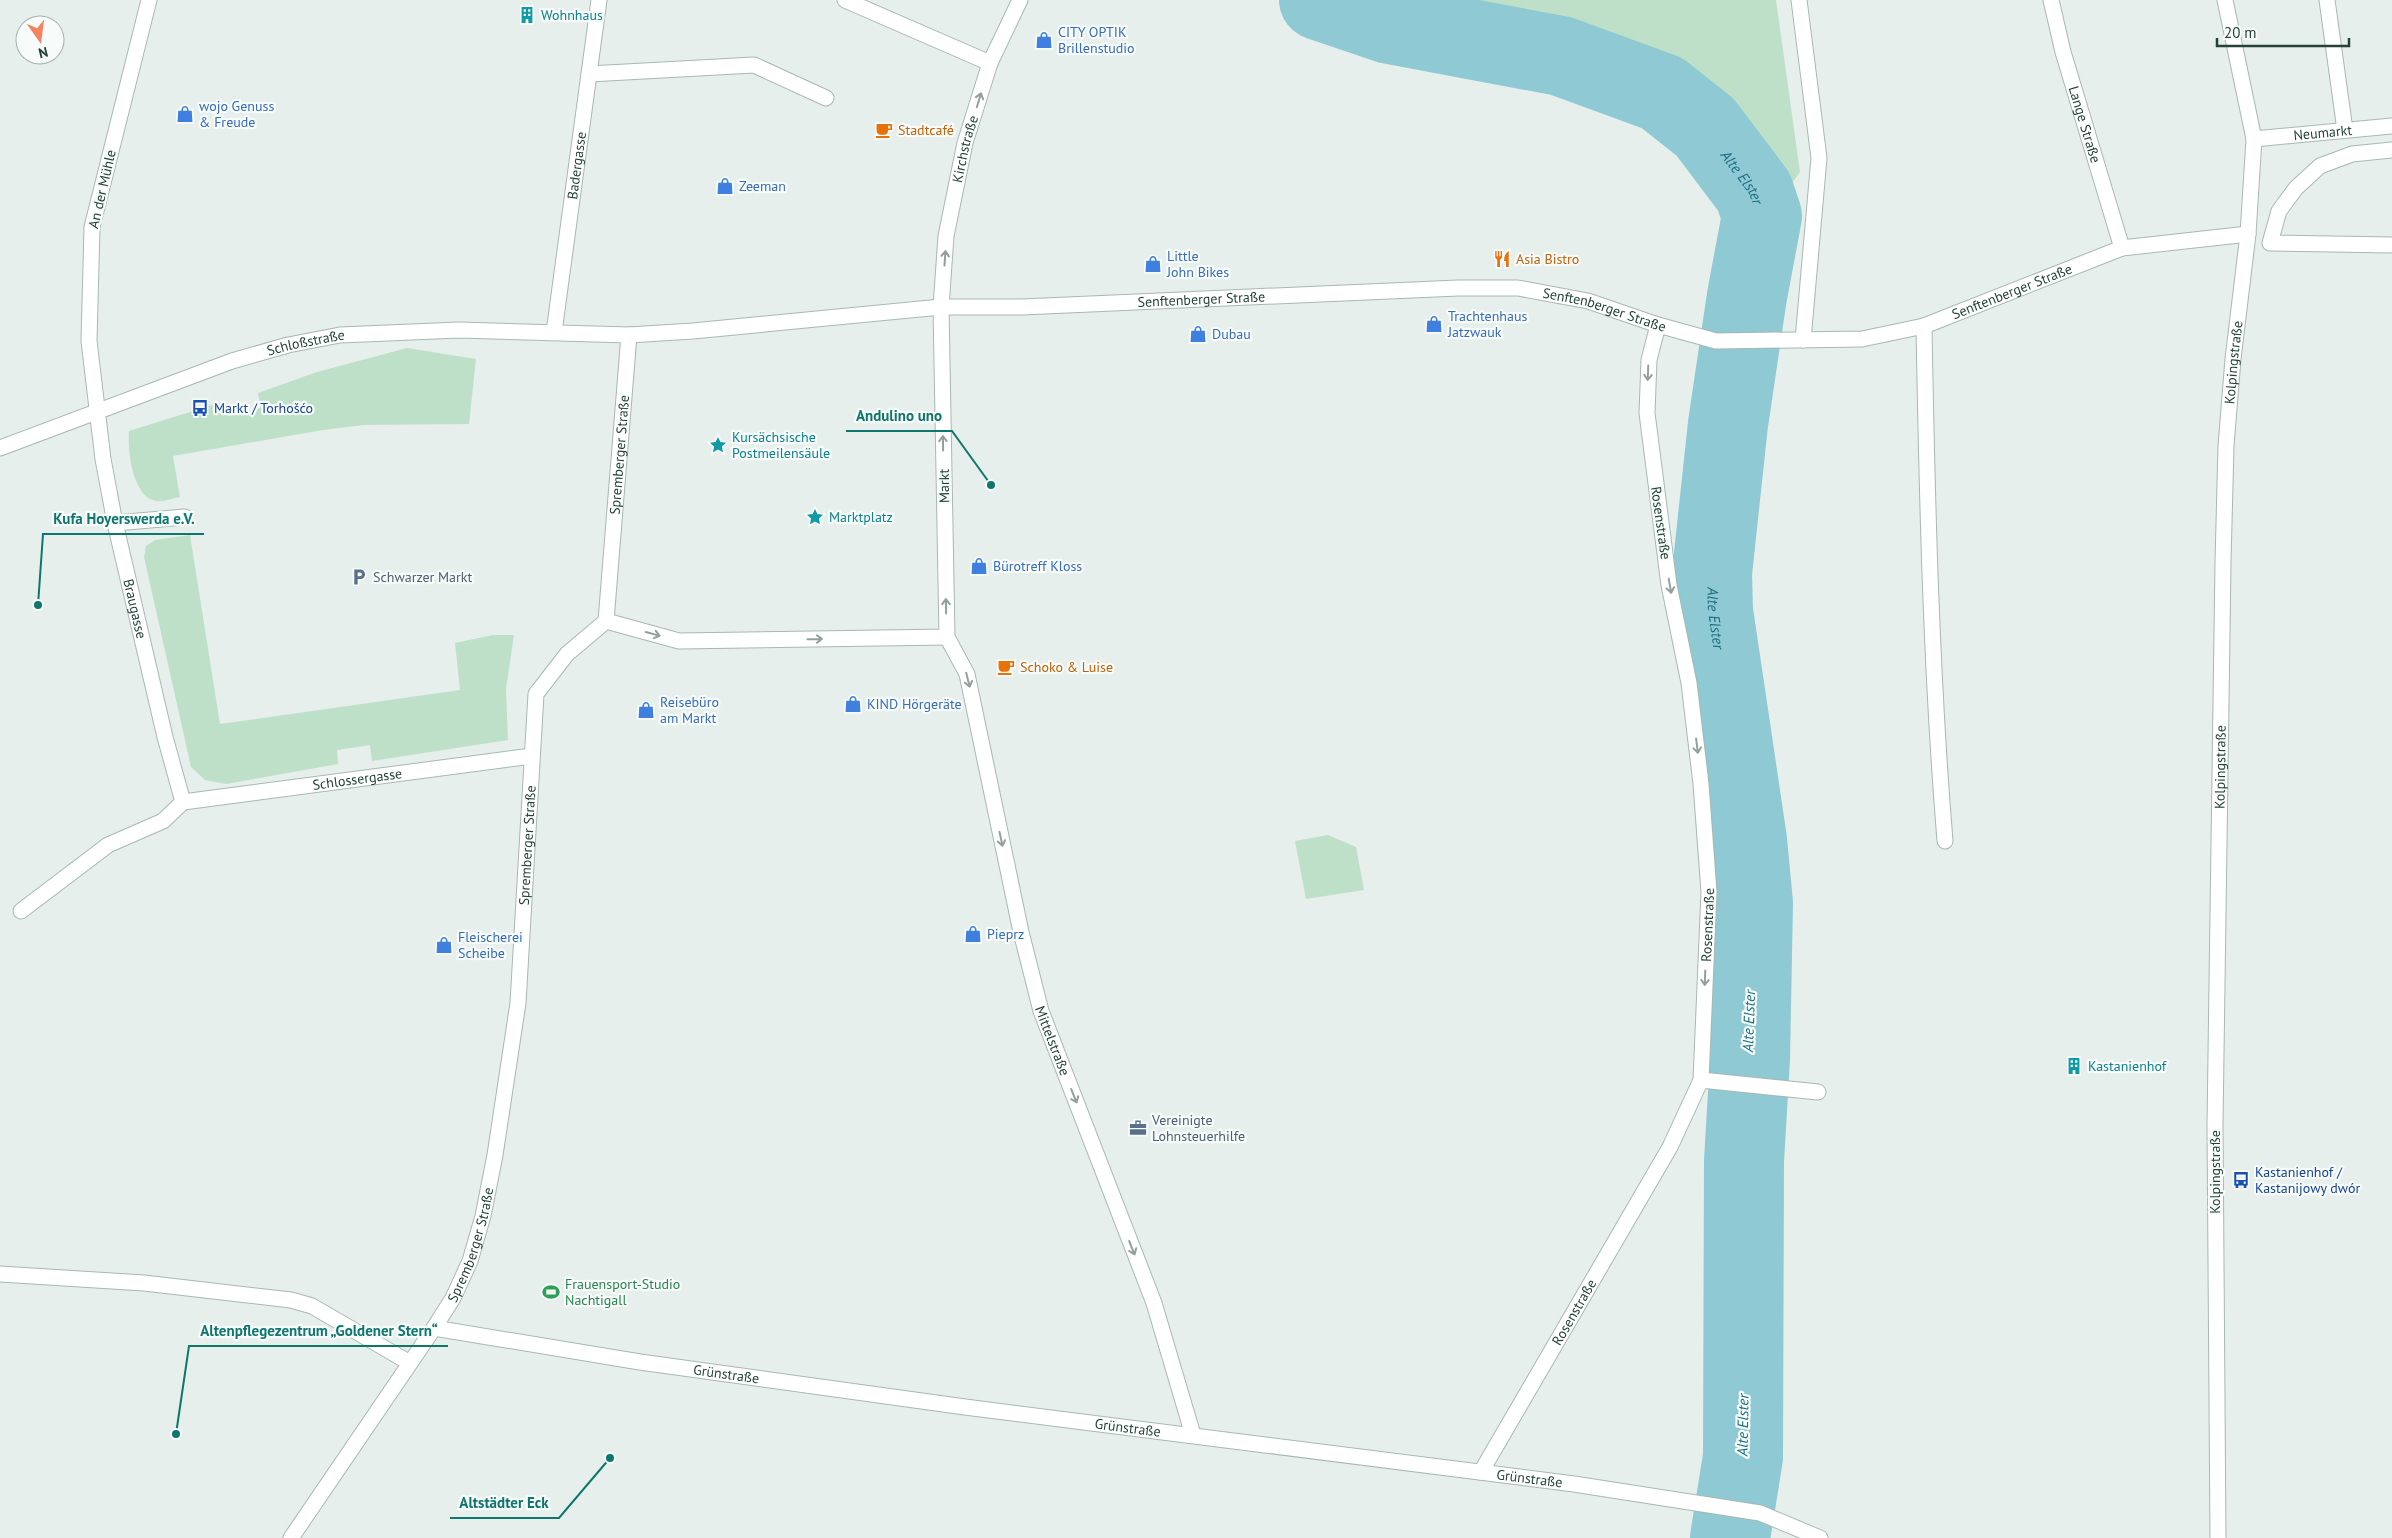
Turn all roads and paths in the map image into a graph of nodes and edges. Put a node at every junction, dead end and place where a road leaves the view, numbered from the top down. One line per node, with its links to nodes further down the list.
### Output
1 (149, 0): 25 (street, An der Mühle)
2 (599, 0): 10 (street, Badergasse)
3 (845, 0): 9 (street)
4 (1020, 0): 9 (street, Kirchstraße)
5 (1799, 0): 24 (street)
6 (2051, 0): 18 (street, Lange Straße)
7 (2225, 0): 14 (street, Kolpingstraße)
8 (2327, 0): 13 (street)
9 (990, 63): 19 (street, Kirchstraße, one-way to 9)
10 (589, 74): 11 (street); 22 (street, Badergasse)
11 (826, 98)
12 (2392, 126): 13 (street, Neumarkt)
13 (2345, 130): 14 (street, Neumarkt)
14 (2254, 139): 16 (street, Kolpingstraße)
15 (2392, 150): 17 (street)
16 (2248, 234): 18 (street, Senftenberger Straße); 44 (street, Kolpingstraße)
17 (2392, 245)
18 (2122, 248): 21 (street, Senftenberger Straße)
19 (941, 307): 20 (street, Senftenberger Straße); 23 (street); 30 (street, Markt, one-way to 19)
20 (1658, 325): 24 (street, Senftenberger Straße); 35 (street, Rosenstraße, one-way to 35)
21 (1924, 326): 24 (street, Senftenberger Straße); 33 (street)
22 (554, 332): 23 (street, Schloßstraße); 25 (street, Schloßstraße)
23 (628, 335): 29 (street, Spremberger Straße)
24 (1803, 340)
25 (96, 412): 26 (street, Schloßstraße); 28 (street, Braugasse)
26 (0, 448)
27 (185, 517): 28 (street)
28 (115, 523): 32 (street, Braugasse)
29 (606, 621): 30 (street, one-way to 30); 31 (street, Spremberger Straße)
30 (946, 637): 40 (street, Mittelstraße, one-way to 40)
31 (532, 756): 32 (street, Schlossergasse); 38 (street, Spremberger Straße)
32 (183, 802): 34 (street)
33 (1945, 841)
34 (21, 911)
35 (1701, 1080): 36 (street); 41 (street, Rosenstraße)
36 (1818, 1092)
37 (0, 1274): 39 (street)
38 (434, 1328): 39 (street, Spremberger Straße); 40 (street, Grünstraße)
39 (410, 1363): 42 (street, Spremberger Straße)
40 (1193, 1436): 41 (street, Grünstraße)
41 (1481, 1472): 43 (street, Grünstraße)
42 (291, 1538)
43 (1820, 1538)
44 (2218, 1538)

